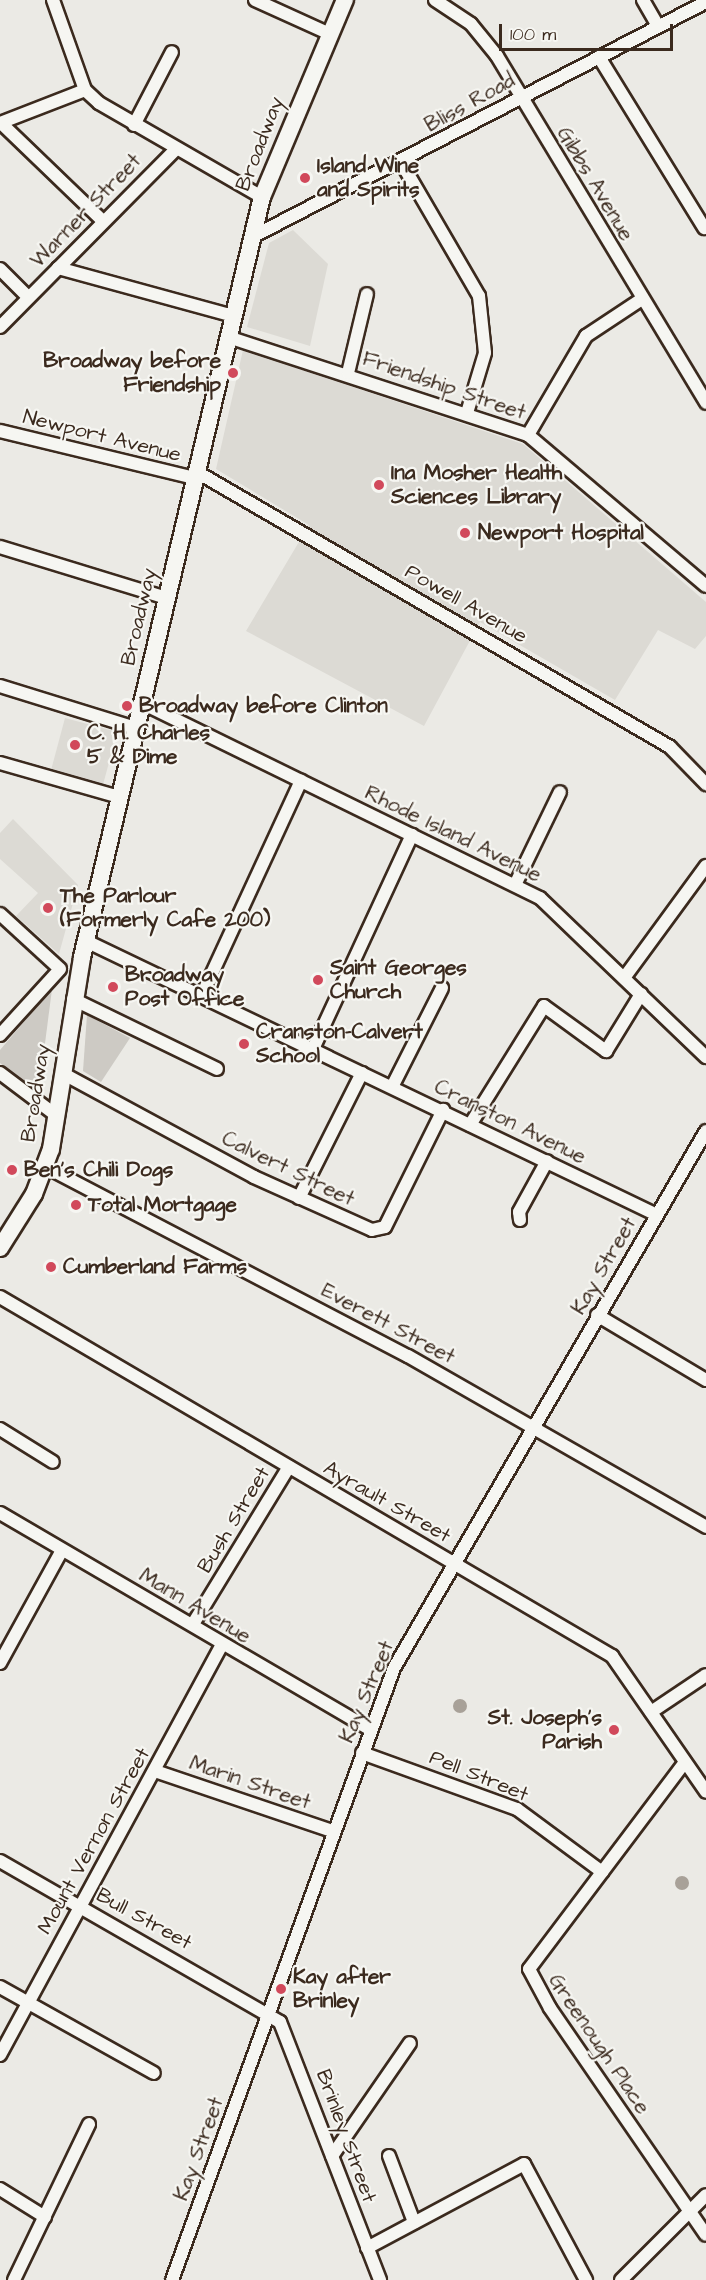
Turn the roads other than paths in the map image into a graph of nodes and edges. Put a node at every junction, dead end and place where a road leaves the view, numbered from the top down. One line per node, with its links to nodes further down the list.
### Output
1 (53, 0): 11 (street)
2 (255, 0): 8 (street)
3 (345, 0): 8 (main road, Broadway)
4 (435, 0): 12 (street, Gibbs Avenue)
5 (643, 0): 7 (street)
6 (706, 2): 7 (street, Bliss Road)
7 (658, 26): 10 (street, Bliss Road)
8 (330, 34): 17 (main road, Broadway)
9 (172, 52): 14 (street)
10 (599, 57): 12 (street, Bliss Road); 19 (street)
11 (86, 90): 13 (street); 14 (street)
12 (520, 97): 16 (street, Bliss Road); 25 (street, Gibbs Avenue)
13 (1, 123): 18 (street)
14 (134, 125): 15 (street)
15 (175, 150): 17 (street); 18 (street, Warner Street)
16 (401, 162): 20 (street, Bliss Road); 31 (street)
17 (262, 197): 20 (main road, Broadway)
18 (103, 221): 21 (street, Warner Street)
19 (704, 228)
20 (252, 237): 26 (main road, Broadway)
21 (58, 268): 24 (street, Warner Street); 26 (street)
22 (0, 269): 24 (street)
23 (367, 294): 29 (street)
24 (28, 297): 27 (street, Warner Street)
25 (642, 299): 30 (street, Gibbs Avenue); 33 (street)
26 (233, 316): 28 (main road, Broadway)
27 (0, 327)
28 (228, 337): 29 (street, Friendship Street); 34 (main road, Broadway)
29 (348, 373): 31 (street, Friendship Street)
30 (706, 403)
31 (466, 413): 33 (street, Friendship Street)
32 (0, 431): 34 (street, Newport Avenue)
33 (528, 435): 36 (street, Friendship Street)
34 (196, 475): 37 (main road, Broadway); 43 (street, Powell Avenue)
35 (0, 547): 37 (street)
36 (706, 586)
37 (167, 598): 39 (main road, Broadway)
38 (0, 687): 40 (street)
39 (142, 703): 40 (main road, Broadway); 42 (street, Rhode Island Avenue)
40 (136, 728): 45 (main road, Broadway)
41 (0, 763): 45 (street)
42 (302, 781): 46 (street, Rhode Island Avenue); 56 (street)
43 (706, 784)
44 (560, 792): 48 (street)
45 (119, 797): 50 (main road, Broadway)
46 (412, 835): 48 (street, Rhode Island Avenue); 59 (street)
47 (706, 866): 53 (street)
48 (515, 885): 53 (street, Rhode Island Avenue)
49 (0, 914): 51 (street)
50 (86, 941): 52 (main road, Broadway); 56 (street, Cranston Avenue)
51 (60, 969): 52 (street); 58 (street)
52 (79, 971): 57 (main road, Broadway)
53 (624, 978): 55 (street, Rhode Island Avenue)
54 (442, 988): 65 (street)
55 (641, 994): 60 (street, Rhode Island Avenue); 68 (street)
56 (202, 995): 59 (street, Cranston Avenue)
57 (73, 999): 61 (street); 63 (main road, Broadway)
58 (0, 1035)
59 (313, 1049): 64 (street, Cranston Avenue)
60 (706, 1058)
61 (218, 1069)
62 (0, 1073): 67 (street)
63 (62, 1073): 67 (main road, Broadway); 72 (street, Calvert Street)
64 (363, 1073): 65 (street, Cranston Avenue); 72 (street)
65 (392, 1087): 66 (street, Cranston Avenue)
66 (443, 1110): 68 (street, Cranston Avenue); 72 (street, Calvert Street)
67 (57, 1116): 71 (main road, Broadway)
68 (470, 1125): 70 (street, Cranston Avenue)
69 (706, 1131): 73 (street, Kay Street)
70 (548, 1161): 73 (street, Cranston Avenue); 74 (street)
71 (46, 1167): 75 (main road, Broadway); 79 (street, Everett Street)
72 (300, 1198)
73 (657, 1215): 77 (street, Kay Street)
74 (520, 1220)
75 (0, 1248)
76 (0, 1297): 82 (street, Ayrault Street)
77 (597, 1315): 78 (street); 79 (street, Kay Street)
78 (706, 1380)
79 (534, 1425): 84 (street, Everett Street); 86 (street, Kay Street)
80 (0, 1429): 81 (street)
81 (53, 1462)
82 (289, 1467): 86 (street, Ayrault Street); 87 (street, Bush Street)
83 (0, 1513): 85 (street, Mann Avenue)
84 (706, 1527)
85 (62, 1550): 87 (street, Mann Avenue); 89 (street)
86 (454, 1564): 91 (street, Ayrault Street); 92 (street, Kay Street)
87 (193, 1624): 88 (street, Mann Avenue)
88 (222, 1645): 92 (street, Mann Avenue); 95 (street, Mount Vernon Street)
89 (0, 1662)
90 (706, 1675): 91 (street)
91 (651, 1712): 94 (street, Ayrault Street)
92 (371, 1730): 93 (street, Kay Street)
93 (363, 1753): 97 (street, Kay Street); 99 (street, Pell Street)
94 (685, 1762): 96 (street, Ayrault Street); 99 (street, Greenough Place)
95 (155, 1771): 97 (street, Marin Street); 100 (street, Mount Vernon Street)
96 (706, 1792)
97 (332, 1831): 103 (street, Kay Street)
98 (0, 1861): 100 (street, Bull Street)
99 (602, 1872): 112 (street, Greenough Place)
100 (81, 1906): 102 (street, Mount Vernon Street); 103 (street, Bull Street)
101 (0, 1987): 102 (street)
102 (28, 2003): 105 (street, Mount Vernon Street); 106 (street)
103 (268, 2011): 108 (street, Brinley Street); 118 (street, Kay Street)
104 (410, 2043): 108 (street)
105 (0, 2055)
106 (154, 2073)
107 (89, 2124): 113 (street)
108 (332, 2156): 116 (street, Brinley Street)
109 (389, 2156): 114 (street)
110 (0, 2189): 113 (street)
111 (706, 2195): 112 (street)
112 (691, 2211): 115 (street, Greenough Place); 121 (street)
113 (45, 2217): 117 (street)
114 (414, 2222): 116 (street); 120 (street)
115 (706, 2235)
116 (367, 2248): 119 (street, Brinley Street)
117 (14, 2280)
118 (172, 2280)
119 (380, 2280)
120 (586, 2280)
121 (621, 2280)

